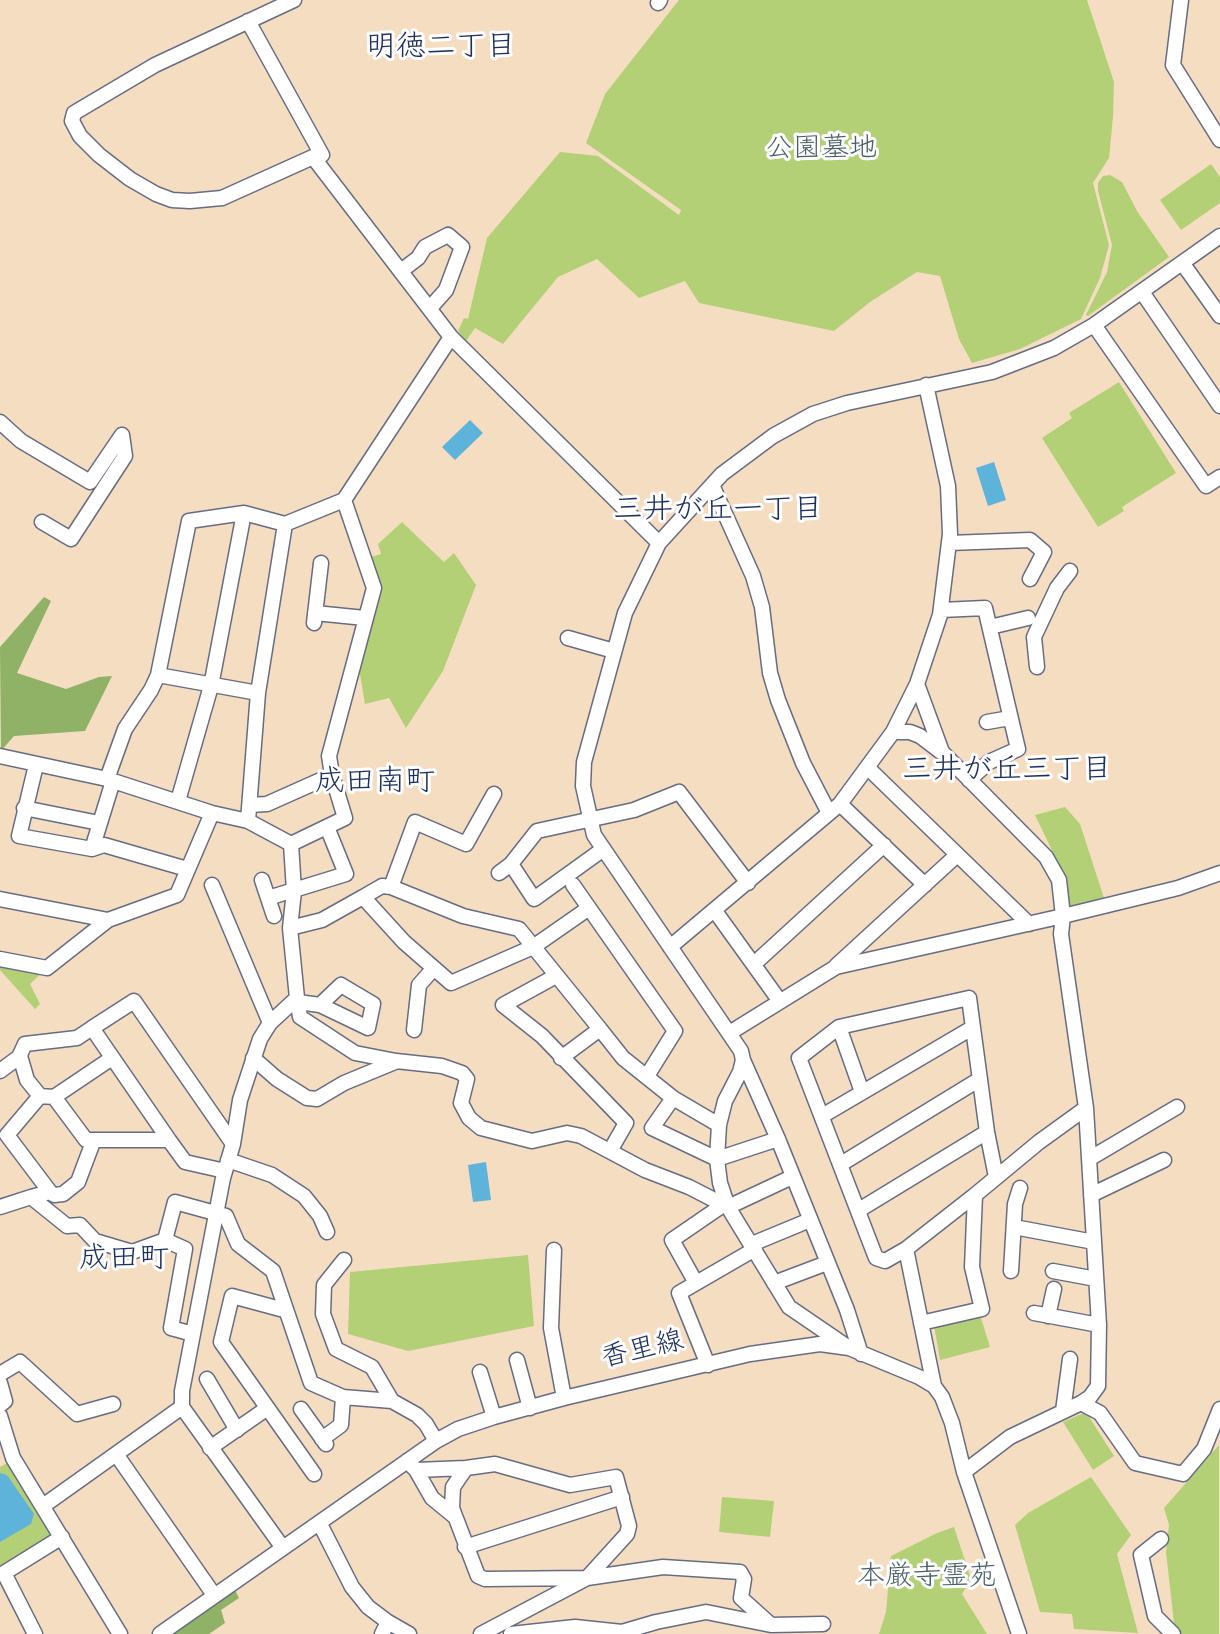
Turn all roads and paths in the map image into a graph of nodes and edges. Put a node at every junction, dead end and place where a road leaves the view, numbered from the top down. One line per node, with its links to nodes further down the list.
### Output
1 (294, 0): 3 (street)
2 (1181, 0): 4 (street)
3 (248, 21): 5 (street); 5 (street)
4 (1220, 140)
5 (313, 157): 8 (street)
6 (1220, 236): 7 (street)
7 (1183, 264): 9 (street); 11 (street)
8 (401, 271): 10 (street); 10 (street)
9 (1142, 292): 12 (street); 15 (street)
10 (430, 308): 13 (street)
11 (1220, 316)
12 (1094, 325): 14 (street); 17 (street)
13 (451, 337): 19 (street); 23 (street)
14 (926, 385): 18 (street); 24 (street)
15 (1220, 406)
16 (0, 422): 21 (street)
17 (1220, 477)
18 (712, 485): 23 (street); 53 (street)
19 (344, 500): 22 (street); 29 (street)
20 (244, 513): 22 (street); 35 (street); 37 (street)
21 (42, 522)
22 (285, 524): 38 (street)
23 (659, 543): 33 (street)
24 (949, 543): 27 (street); 28 (street)
25 (321, 563): 29 (street)
26 (1070, 571): 27 (street)
27 (1057, 588): 34 (street)
28 (941, 610): 31 (street); 36 (street)
29 (365, 618): 46 (street)
30 (1028, 618): 31 (street)
31 (990, 627): 39 (street)
32 (568, 638): 33 (street)
33 (614, 651): 55 (street)
34 (1037, 667)
35 (158, 675): 37 (street); 47 (street)
36 (917, 684): 41 (street); 42 (street)
37 (211, 686): 38 (street); 50 (street)
38 (258, 693): 51 (street)
39 (1010, 718): 40 (street); 48 (street)
40 (987, 722)
41 (893, 732): 42 (street); 45 (street)
42 (942, 752): 48 (street)
43 (0, 756): 44 (street)
44 (36, 765): 47 (street); 52 (street)
45 (868, 768): 53 (street); 63 (street)
46 (332, 775): 51 (street); 58 (street)
47 (110, 780): 50 (street); 57 (street)
48 (969, 780): 79 (street)
49 (494, 794): 71 (street)
50 (178, 801): 54 (street)
51 (250, 805): 56 (street)
52 (24, 808): 57 (street); 61 (street)
53 (834, 809): 60 (street); 67 (street)
54 (212, 813): 56 (street); 64 (street)
55 (590, 820): 62 (street); 62 (street); 67 (street)
56 (248, 821): 59 (street)
57 (99, 823): 61 (street)
58 (327, 827): 59 (street); 72 (street)
59 (291, 844): 72 (street)
60 (884, 845): 70 (street); 86 (street)
61 (92, 849): 64 (street)
62 (602, 850): 84 (street)
63 (957, 855): 70 (street); 81 (street)
64 (187, 869): 80 (street)
65 (1220, 873): 79 (street)
66 (262, 880): 74 (street)
67 (748, 883): 77 (street)
68 (212, 885): 93 (street)
69 (573, 885): 76 (street)
70 (925, 885): 87 (street)
71 (391, 887): 73 (street); 83 (street)
72 (294, 891): 74 (street); 82 (street)
73 (363, 897): 82 (street); 88 (street)
74 (268, 898): 78 (street)
75 (0, 899): 80 (street)
76 (589, 908): 83 (street); 107 (street)
77 (715, 911): 84 (street); 86 (street)
78 (274, 916)
79 (1063, 916): 81 (street); 113 (street)
80 (108, 920): 85 (street)
81 (1029, 924): 87 (street)
82 (290, 928): 90 (street)
83 (533, 947): 88 (street); 89 (street)
84 (670, 947): 99 (street)
85 (0, 959)
86 (754, 964): 91 (street)
87 (836, 967): 91 (street)
88 (434, 968): 98 (street)
89 (556, 976): 97 (street); 103 (street)
90 (297, 1000): 92 (street); 93 (street); 105 (street)
91 (779, 1000): 99 (street)
92 (320, 1005)
93 (270, 1023): 102 (street)
94 (839, 1027): 96 (street); 109 (street); 114 (street)
95 (92, 1028): 100 (street); 101 (street); 121 (street)
96 (972, 1028): 108 (street); 109 (street)
97 (600, 1029): 103 (street); 107 (street)
98 (414, 1030)
99 (731, 1032): 104 (street)
100 (20, 1056): 106 (street); 110 (street)
101 (112, 1058): 110 (street); 119 (street)
102 (253, 1058): 105 (street); 121 (street)
103 (561, 1058): 122 (street)
104 (743, 1060): 115 (street); 118 (street)
105 (396, 1061): 122 (street)
106 (0, 1071)
107 (647, 1076): 111 (street)
108 (980, 1079): 116 (street); 126 (street)
109 (862, 1092): 114 (street)
110 (47, 1096): 117 (street); 120 (street)
111 (673, 1098): 115 (street); 123 (street)
112 (1177, 1107): 124 (street)
113 (1086, 1108): 124 (street); 129 (street)
114 (822, 1116): 126 (street)
115 (719, 1125): 123 (street)
116 (987, 1132): 129 (street); 137 (street)
117 (2, 1135): 131 (street)
118 (778, 1139): 123 (street); 128 (street)
119 (169, 1140): 120 (street); 127 (street)
120 (93, 1142): 131 (street)
121 (233, 1144): 127 (street)
122 (610, 1151): 135 (street)
123 (717, 1159): 135 (street)
124 (1089, 1159): 133 (street)
125 (1164, 1160): 133 (street)
126 (841, 1164): 137 (street)
127 (226, 1166): 138 (street); 141 (street)
128 (792, 1177): 135 (street); 139 (street)
129 (996, 1177): 132 (street)
130 (1020, 1188): 140 (street)
131 (50, 1192): 134 (street)
132 (975, 1195): 145 (street); 156 (street)
133 (1091, 1195): 143 (street)
134 (31, 1197): 136 (street); 142 (street)
135 (725, 1206): 144 (street); 152 (street)
136 (0, 1207)
137 (859, 1210): 145 (street)
138 (216, 1213): 142 (street); 155 (street); 158 (street)
139 (810, 1220): 144 (street); 148 (street)
140 (1014, 1227): 143 (street); 149 (street)
141 (327, 1232)
142 (165, 1240): 158 (street)
143 (1094, 1242): 151 (street)
144 (754, 1247): 152 (street); 153 (street)
145 (906, 1249): 156 (street)
146 (554, 1250): 169 (street)
147 (344, 1260): 170 (street)
148 (827, 1263): 153 (street); 159 (street)
149 (1011, 1271)
150 (1053, 1271): 151 (street)
151 (1096, 1279): 157 (street)
152 (696, 1283): 162 (street)
153 (774, 1283): 159 (street)
154 (1054, 1289): 157 (street)
155 (284, 1310): 168 (street); 176 (street)
156 (921, 1323): 167 (street)
157 (1099, 1325): 171 (street)
158 (193, 1334): 174 (street)
159 (855, 1351): 162 (street, 香里線); 167 (street, 香里線)
160 (1070, 1359): 179 (street)
161 (517, 1360): 175 (street)
162 (708, 1365): 169 (street, 香里線)
163 (480, 1372): 181 (street)
164 (0, 1374): 172 (street)
165 (207, 1379): 182 (street)
166 (0, 1383): 173 (street)
167 (934, 1386): 188 (street)
168 (343, 1397): 170 (street); 177 (street)
169 (564, 1398): 175 (street, 香里線)
170 (392, 1401): 183 (street)
171 (1081, 1403): 178 (street); 179 (street)
172 (113, 1404)
173 (0, 1405)
174 (182, 1407): 184 (street); 185 (street)
175 (530, 1408): 181 (street, 香里線)
176 (266, 1409): 182 (street); 189 (street)
177 (301, 1409)
178 (1220, 1409)
179 (1063, 1411): 188 (street)
180 (0, 1416): 191 (street)
181 (494, 1417): 183 (street, 香里線)
182 (237, 1430): 184 (street)
183 (436, 1441): 186 (street, 香里線)
184 (210, 1448): 197 (street)
185 (116, 1454): 191 (street); 200 (street)
186 (412, 1466): 187 (street); 192 (street); 193 (street, 香里線)
187 (466, 1468): 190 (street); 192 (street)
188 (964, 1472): 210 (street)
189 (314, 1474)
190 (622, 1497): 196 (street); 199 (street)
191 (43, 1506): 194 (street)
192 (455, 1516): 196 (street)
193 (320, 1524): 197 (street, 香里線); 203 (street)
194 (62, 1537): 198 (street); 205 (street)
195 (1155, 1539): 211 (street)
196 (465, 1547): 199 (street)
197 (283, 1548): 200 (street, 香里線)
198 (2, 1573): 204 (street)
199 (587, 1578): 202 (street); 208 (street)
200 (214, 1595): 206 (street, 香里線)
201 (823, 1624): 202 (street)
202 (771, 1625): 209 (street)
203 (385, 1628): 207 (street)
204 (35, 1634)
205 (120, 1634)
206 (160, 1634)
207 (409, 1634)
208 (481, 1634)
209 (511, 1634)
210 (1019, 1634)
211 (1173, 1634)

